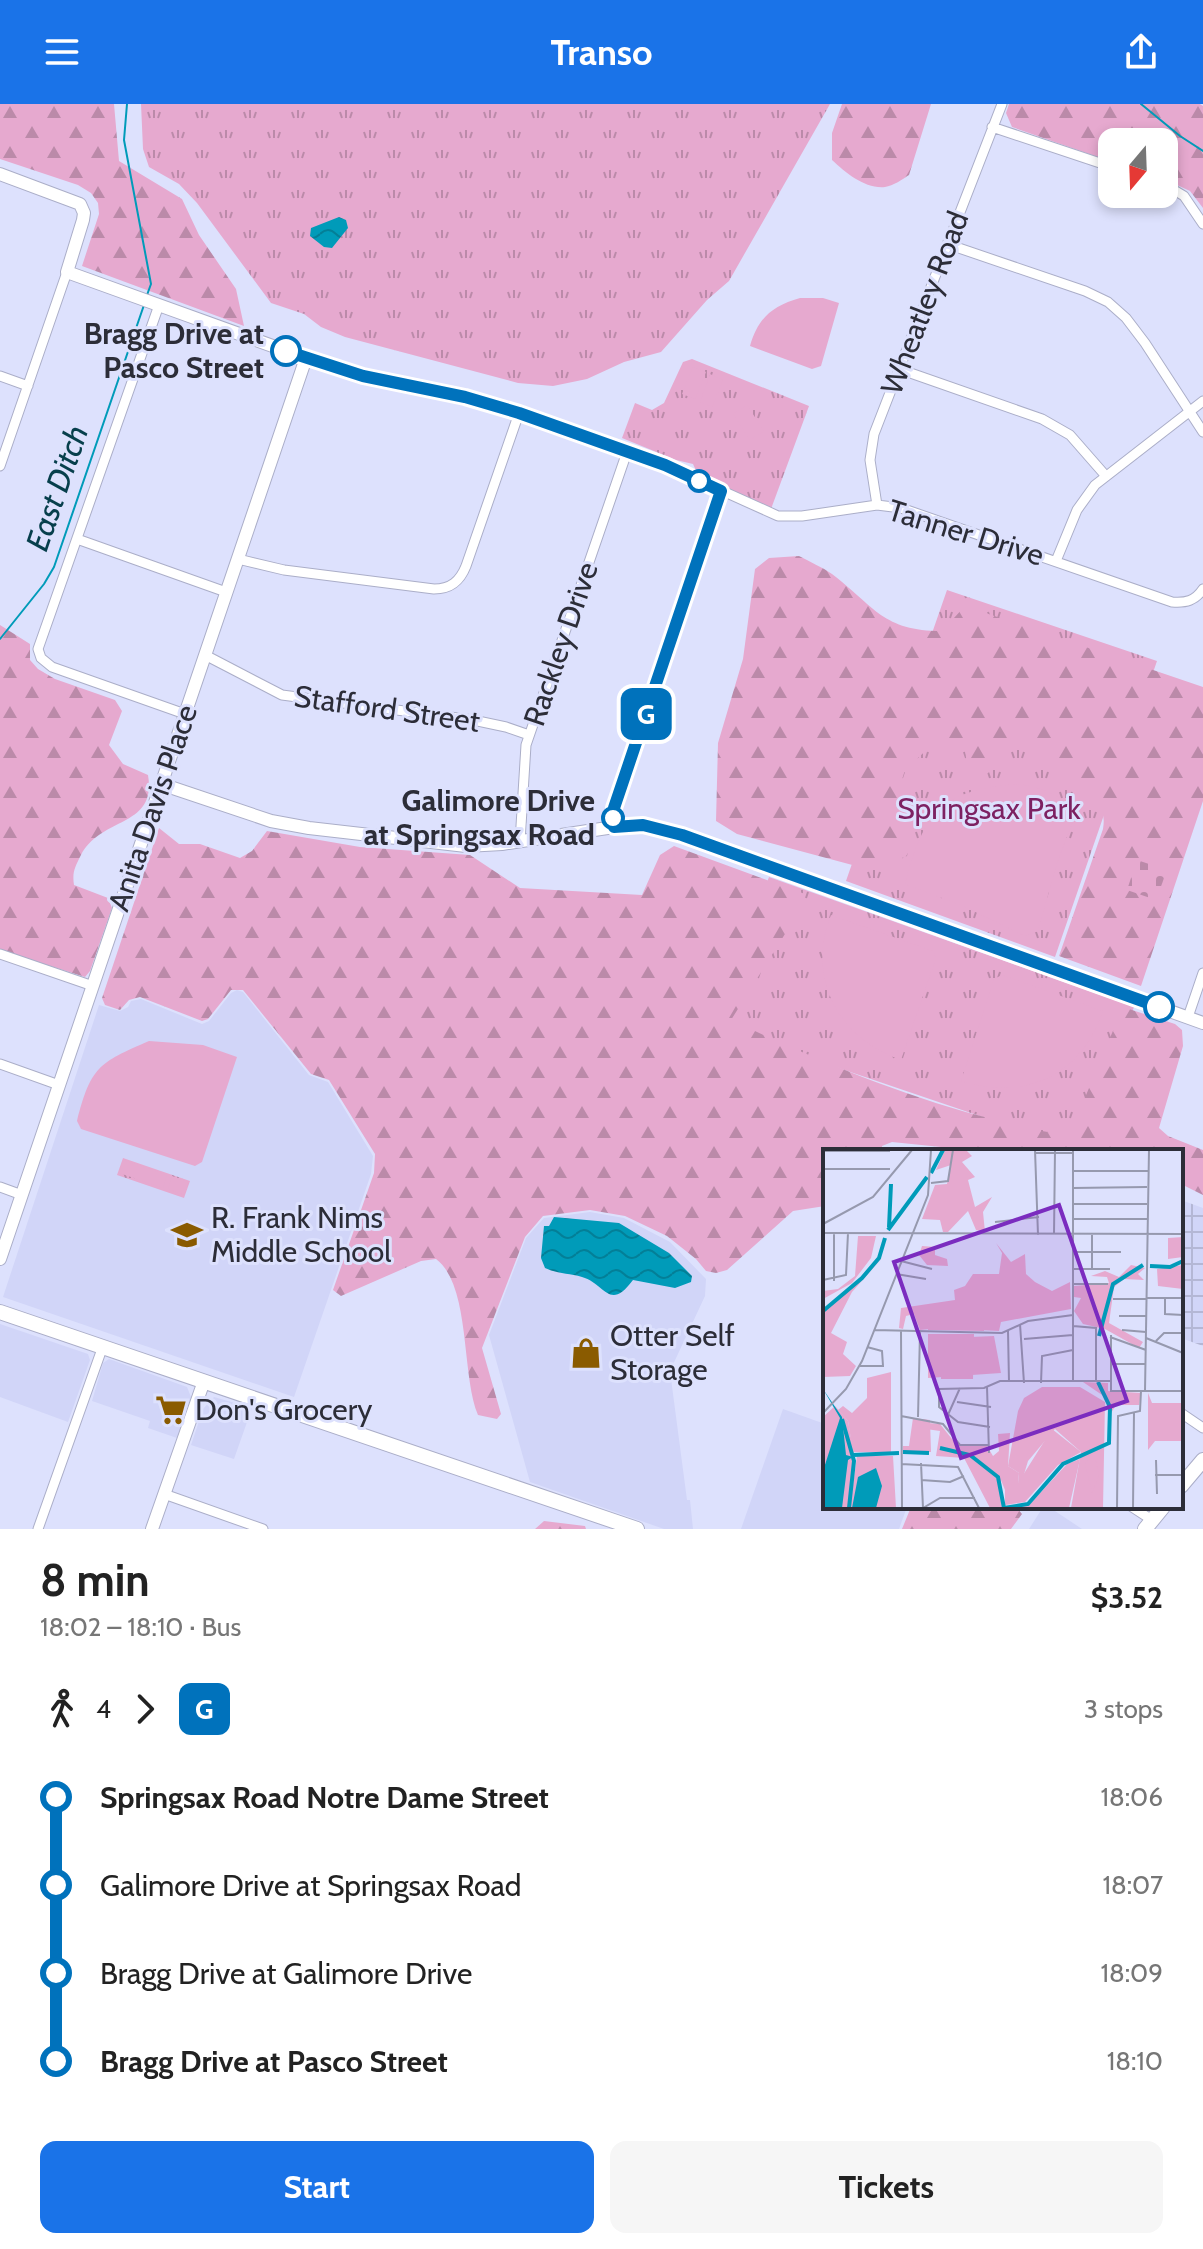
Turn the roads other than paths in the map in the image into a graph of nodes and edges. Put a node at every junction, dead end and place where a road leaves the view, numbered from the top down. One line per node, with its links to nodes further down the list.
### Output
1 (1002, 104): 2 (street, Wheatley Road)
2 (992, 127): 3 (street); 7 (street, Wheatley Road)
3 (1098, 162)
4 (0, 174): 8 (street)
5 (1178, 192): 6 (street)
6 (1203, 224)
7 (947, 244): 11 (street, Wheatley Road); 15 (street)
8 (67, 272): 9 (street); 13 (street)
9 (155, 304): 10 (street); 23 (street)
10 (306, 358): 16 (street, Tanner Drive); 24 (street, Anita Davis Place)
11 (899, 369): 20 (street); 22 (street, Wheatley Road)
12 (0, 376): 13 (street)
13 (28, 386): 19 (street)
14 (1203, 401): 15 (street)
15 (1190, 411): 17 (street); 20 (street)
16 (519, 413): 18 (street, Tanner Drive); 24 (street)
17 (1203, 432)
18 (627, 452): 21 (street, Tanner Drive); 30 (street, Rackley Drive)
19 (0, 466)
20 (1105, 475): 25 (street)
21 (721, 491): 22 (street, Tanner Drive); 32 (street)
22 (877, 505): 25 (street, Tanner Drive)
23 (77, 539): 27 (street); 29 (street)
24 (238, 559): 27 (street, Anita Davis Place)
25 (1056, 561): 26 (street, Tanner Drive)
26 (1203, 589)
27 (226, 592): 28 (street, Anita Davis Place)
28 (205, 655): 29 (street, Anita Davis Place); 30 (street, Stafford Street)
29 (185, 714): 31 (street, Anita Davis Place)
30 (529, 735): 33 (street, Rackley Drive)
31 (161, 784): 33 (street); 36 (street, Anita Davis Place)
32 (614, 827): 33 (street); 37 (street)
33 (520, 842)
34 (0, 954): 36 (street)
35 (1203, 973): 37 (street)
36 (93, 986): 40 (street, Anita Davis Place)
37 (1188, 1017): 38 (street)
38 (1203, 1023)
39 (0, 1064): 40 (street)
40 (59, 1085): 42 (street, Anita Davis Place)
41 (0, 1187): 42 (street)
42 (22, 1195): 43 (street, Anita Davis Place)
43 (0, 1259)
44 (0, 1312): 45 (main road)
45 (103, 1346): 46 (main road); 55 (street)
46 (204, 1381): 51 (street); 58 (main road)
47 (1183, 1414): 48 (street)
48 (1203, 1428)
49 (1203, 1460): 50 (main road)
50 (1183, 1484)
51 (164, 1494): 56 (street); 57 (street)
52 (1134, 1509): 54 (street)
53 (1161, 1509): 54 (main road)
54 (1148, 1525)
55 (38, 1529)
56 (152, 1529)
57 (263, 1529)
58 (637, 1529)

